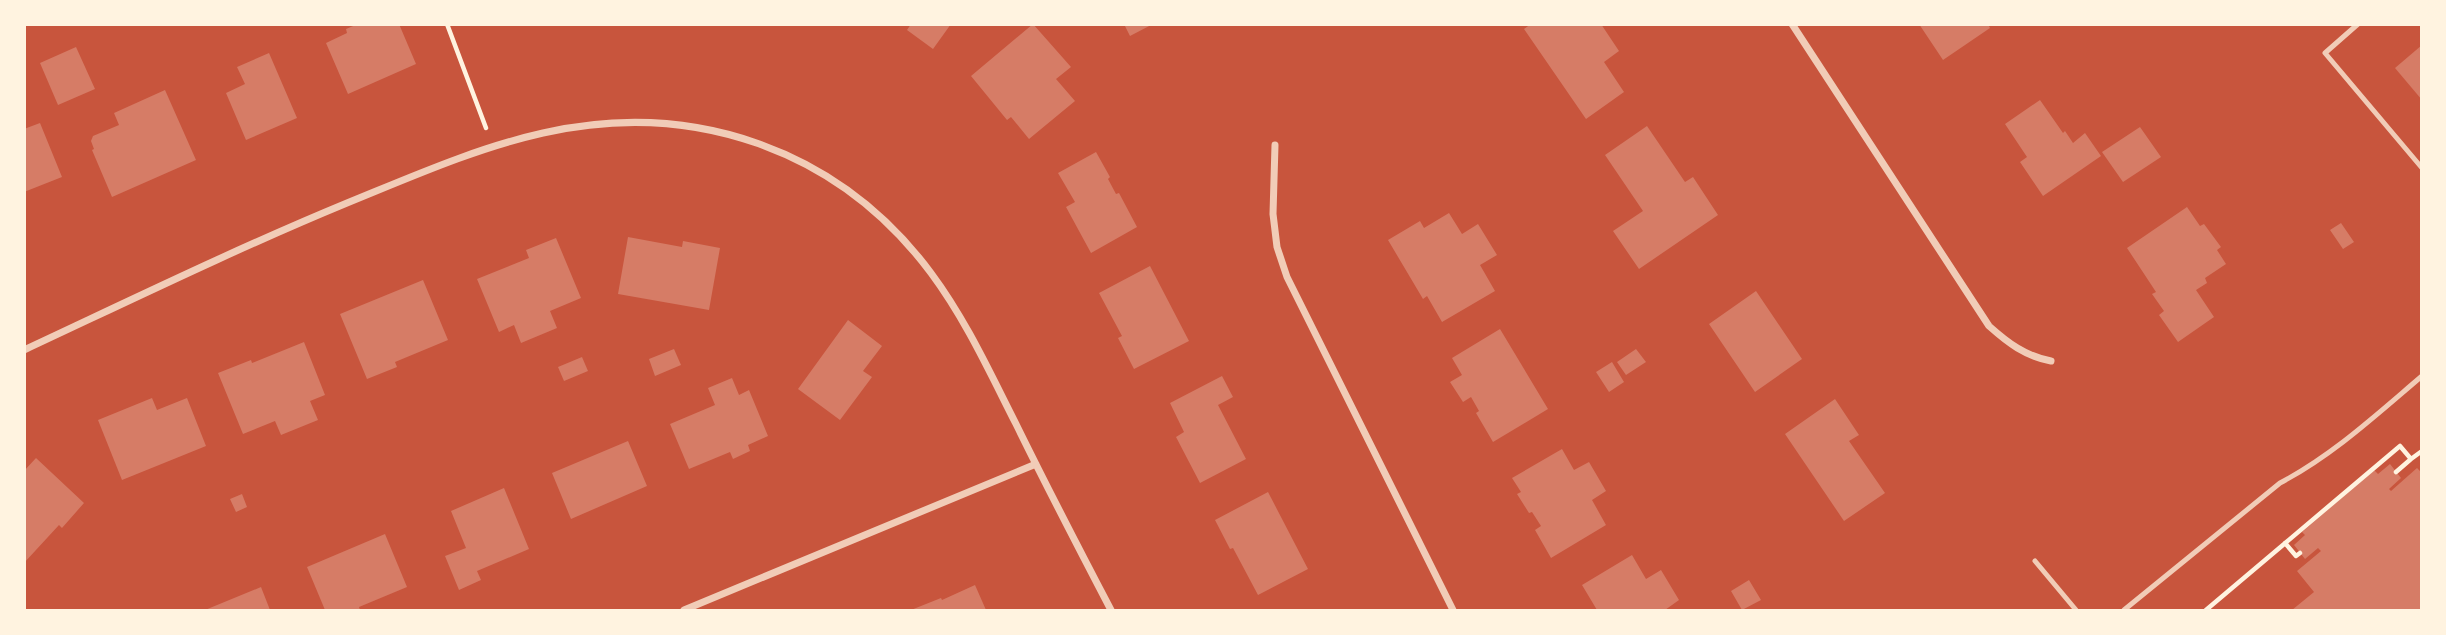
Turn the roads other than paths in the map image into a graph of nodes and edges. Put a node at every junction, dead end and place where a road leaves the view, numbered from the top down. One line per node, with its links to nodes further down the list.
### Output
1 (1792, 24): 6 (street)
2 (2358, 24): 4 (lane)
3 (1275, 145): 12 (street)
4 (2421, 168)
5 (24, 350): 8 (street)
6 (2050, 361)
7 (2421, 376): 14 (lane)
8 (1036, 464): 10 (street); 11 (street)
9 (2035, 561): 13 (lane)
10 (684, 611)
11 (1111, 611)
12 (1454, 611)
13 (2076, 611)
14 (2124, 611)

